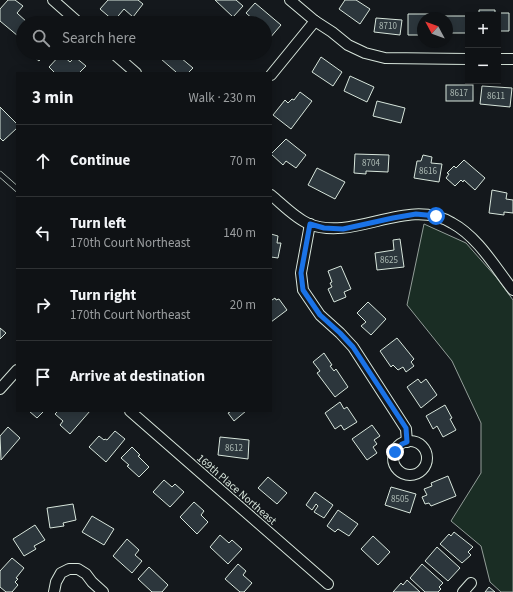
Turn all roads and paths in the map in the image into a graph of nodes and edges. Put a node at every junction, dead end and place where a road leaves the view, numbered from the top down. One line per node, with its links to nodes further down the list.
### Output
1 (53, 0): 3 (street)
2 (290, 0): 4 (street)
3 (71, 16)
4 (315, 21): 5 (street); 10 (street)
5 (465, 59)
6 (501, 59): 8 (street)
7 (122, 60): 9 (street)
8 (513, 60)
9 (135, 72)
10 (272, 74)
11 (0, 174): 12 (lane)
12 (16, 188)
13 (272, 195): 14 (street)
14 (310, 224): 15 (street); 19 (street)
15 (513, 290)
16 (16, 371): 17 (street)
17 (0, 389)
18 (131, 412): 21 (street, 169th Place Northeast)
19 (407, 442)
20 (470, 583): 24 (street)
21 (328, 584)
22 (54, 592): 23 (street)
23 (103, 592)
24 (463, 592)

